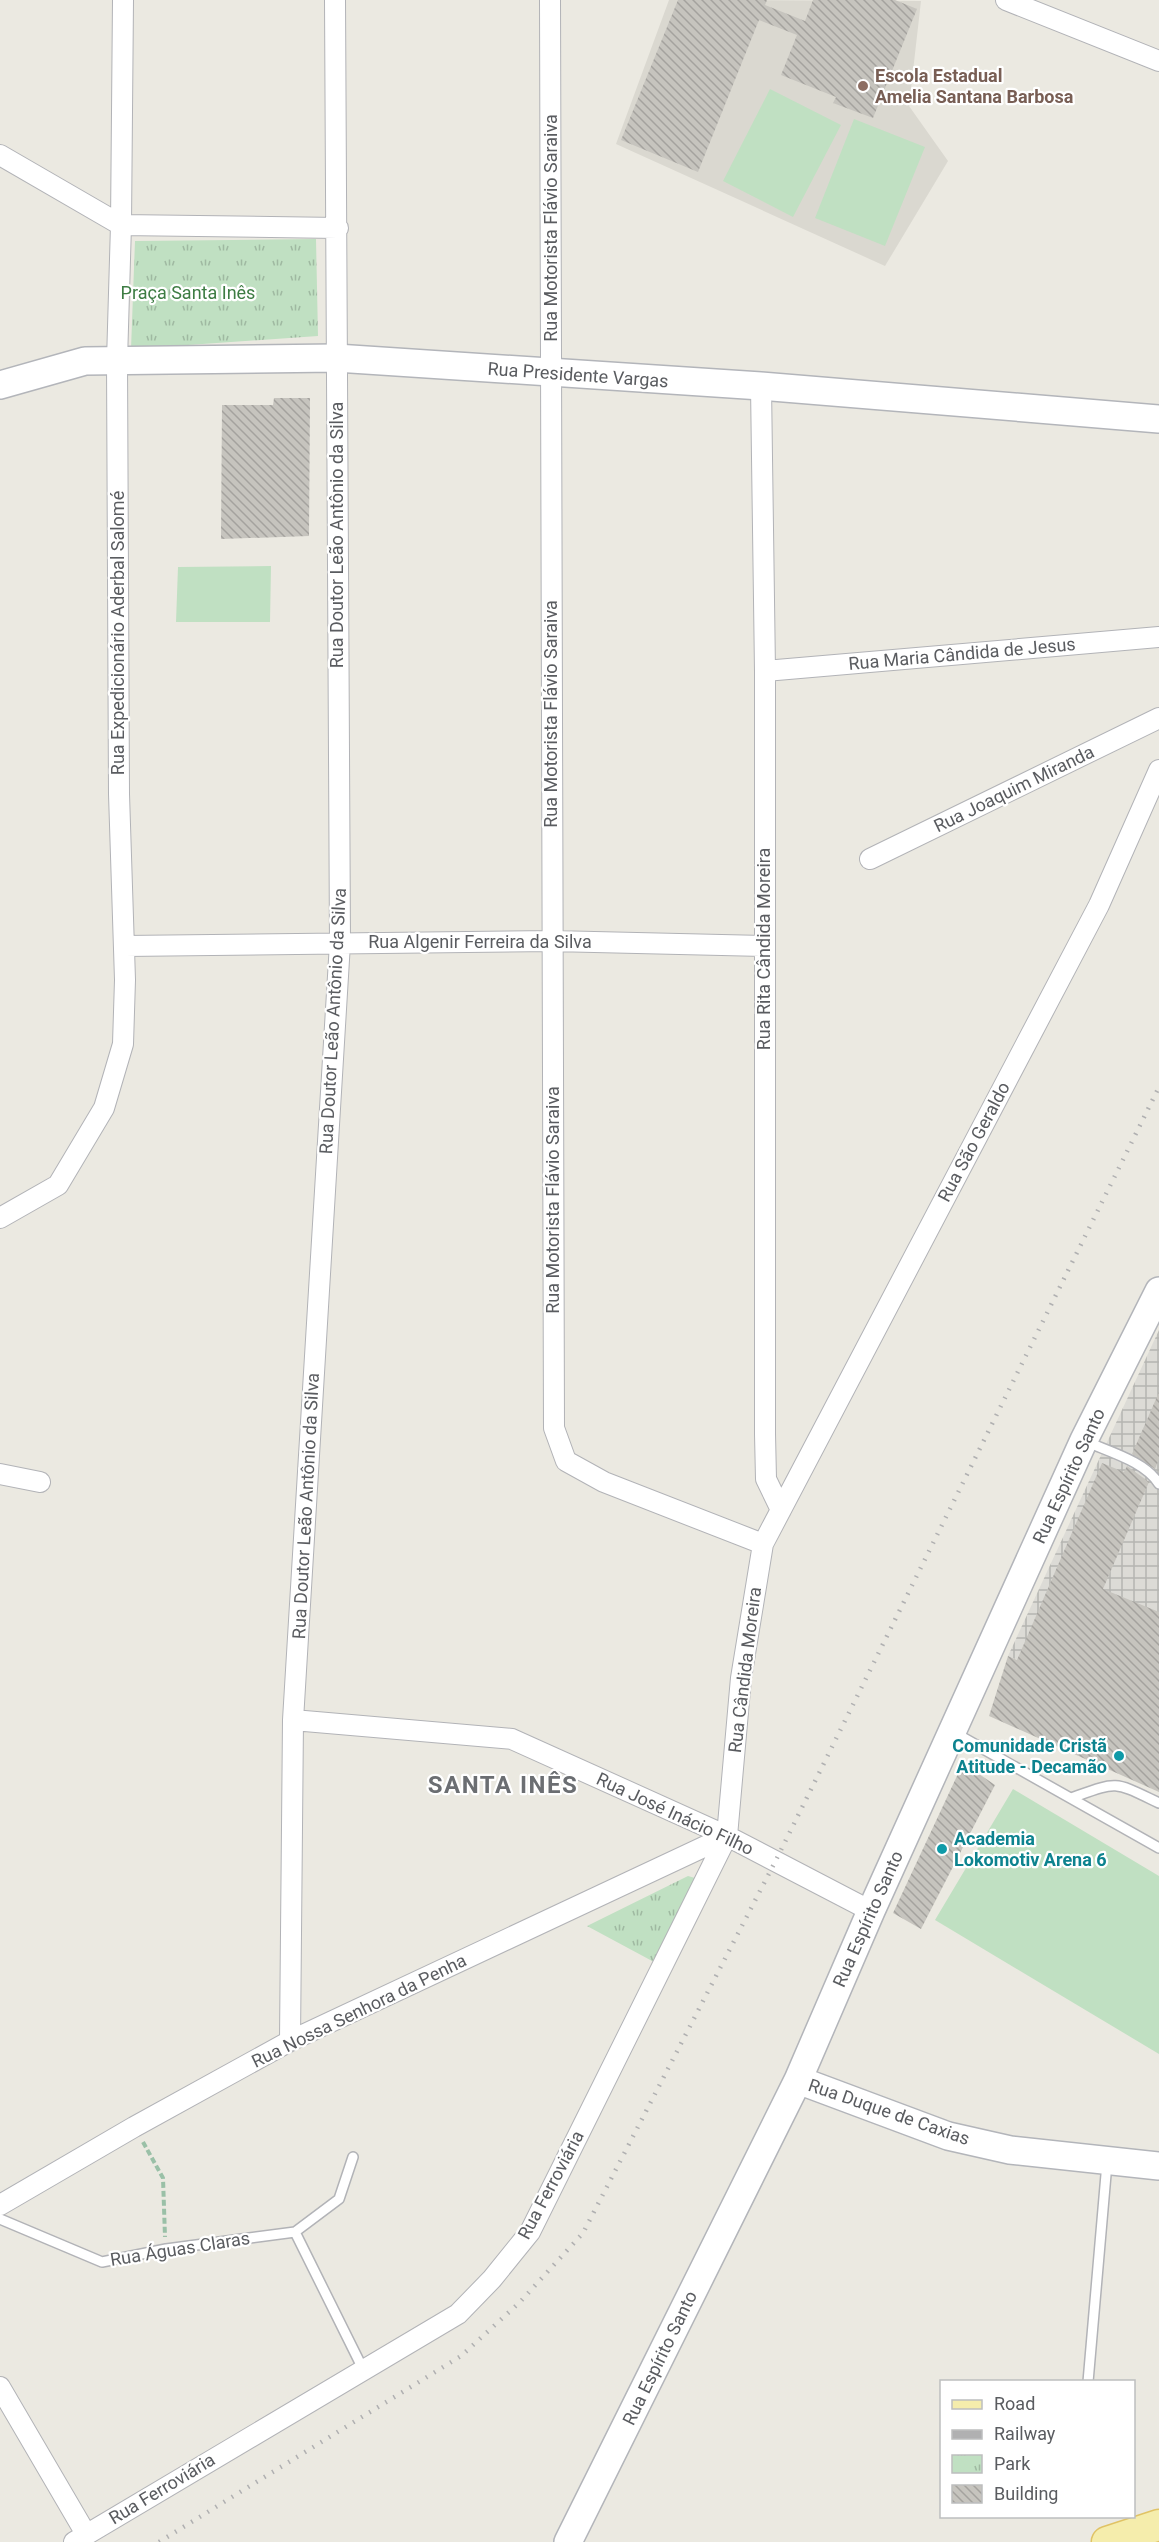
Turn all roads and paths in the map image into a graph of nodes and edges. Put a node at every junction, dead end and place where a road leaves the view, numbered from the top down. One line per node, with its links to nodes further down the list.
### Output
1 (123, 0): 7 (street, Rua Expedicionário Aderbal Salomé)
2 (335, 0): 8 (street, Rua Doutor Leão Antônio da Silva)
3 (550, 0): 11 (street, Rua Motorista Flávio Saraiva)
4 (1006, 0): 5 (street)
5 (1159, 60)
6 (0, 155): 7 (street)
7 (122, 225): 8 (street); 10 (street, Rua Expedicionário Aderbal Salomé)
8 (338, 228): 9 (street, Rua Doutor Leão Antônio da Silva)
9 (336, 358): 10 (street, Rua Presidente Vargas); 11 (street, Rua Presidente Vargas); 21 (street, Rua Doutor Leão Antônio da Silva)
10 (117, 361): 12 (street, Rua Presidente Vargas); 22 (street, Rua Expedicionário Aderbal Salomé)
11 (552, 374): 13 (street, Rua Presidente Vargas); 20 (street, Rua Motorista Flávio Saraiva)
12 (0, 385)
13 (761, 386): 14 (street, Rua Presidente Vargas); 16 (street, Rua Rita Cândida Moreira)
14 (1159, 419)
15 (1159, 637): 16 (street, Rua Maria Cândida de Jesus)
16 (765, 671): 23 (street, Rua Rita Cândida Moreira)
17 (1159, 718): 19 (street, Rua Joaquim Miranda)
18 (1159, 770): 30 (street, Rua São Geraldo)
19 (870, 859)
20 (552, 941): 21 (street, Rua Algenir Ferreira da Silva); 23 (street, Rua Algenir Ferreira da Silva); 31 (street, Rua Motorista Flávio Saraiva)
21 (340, 943): 22 (street, Rua Algenir Ferreira da Silva); 32 (street, Rua Doutor Leão Antônio da Silva)
22 (125, 946): 24 (street, Rua Expedicionário Aderbal Salomé)
23 (764, 946): 30 (street, Rua Rita Cândida Moreira)
24 (0, 1218)
25 (1159, 1291): 26 (street, Rua Espírito Santo)
26 (1084, 1440): 29 (lane); 33 (street, Rua Espírito Santo)
27 (0, 1474): 28 (street)
28 (40, 1482)
29 (1159, 1484)
30 (781, 1510): 31 (street, Rua Cândida Moreira)
31 (763, 1544): 36 (street, Rua Cândida Moreira)
32 (293, 1720): 36 (street, Rua José Inácio Filho); 39 (street, Rua Doutor Leão Antônio da Silva)
33 (952, 1731): 34 (lane); 38 (street, Rua Espírito Santo)
34 (1071, 1798): 35 (lane); 37 (lane)
35 (1159, 1803)
36 (727, 1836): 38 (street, Rua José Inácio Filho); 39 (street, Rua Nossa Senhora da Penha); 49 (street, Rua Ferroviária)
37 (1159, 1848)
38 (871, 1911): 40 (street, Rua Espírito Santo)
39 (290, 2041): 41 (street, Rua Nossa Senhora da Penha)
40 (798, 2080): 43 (street, Rua Duque de Caxias); 54 (street, Rua Espírito Santo)
41 (134, 2127): 45 (street, Rua Nossa Senhora da Penha); 48 (path)
42 (353, 2157): 47 (lane, Rua Águas Claras)
43 (1107, 2160): 44 (street, Rua Duque de Caxias); 50 (lane)
44 (1159, 2166)
45 (0, 2205)
46 (0, 2219): 48 (lane, Rua Águas Claras)
47 (295, 2232): 48 (lane, Rua Águas Claras); 49 (lane)
48 (166, 2250)
49 (363, 2369): 53 (street, Rua Ferroviária)
50 (1088, 2380)
51 (0, 2387): 53 (street)
52 (1159, 2525): 55 (main road)
53 (80, 2538)
54 (568, 2542)
55 (1107, 2542)

